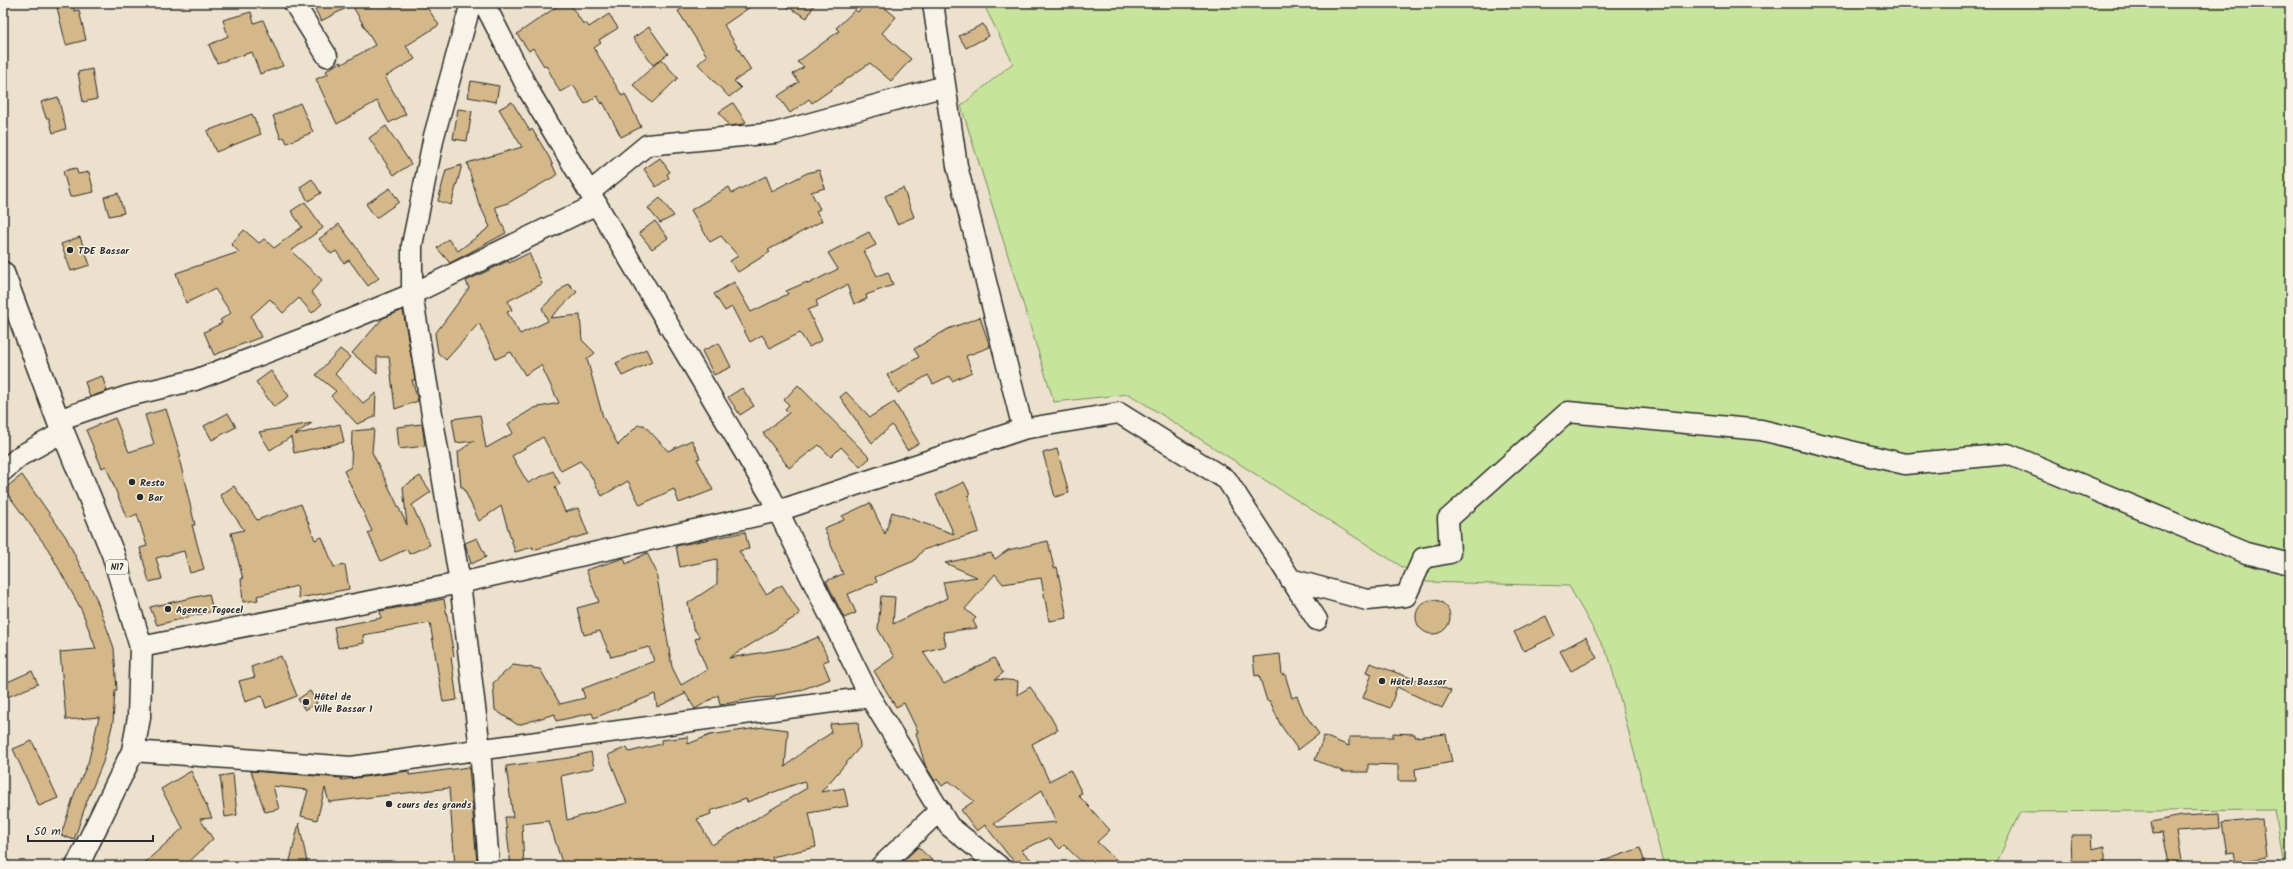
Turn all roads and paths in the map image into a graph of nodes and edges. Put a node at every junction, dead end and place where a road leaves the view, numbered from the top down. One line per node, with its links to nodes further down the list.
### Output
1 (294, 3): 5 (street)
2 (471, 3): 9 (street)
3 (484, 3): 7 (street)
4 (933, 3): 6 (street)
5 (327, 56)
6 (945, 86): 7 (street); 11 (street)
7 (593, 198): 9 (street); 13 (street)
8 (3, 273): 10 (main road, N17)
9 (412, 294): 10 (street); 16 (street)
10 (61, 426): 12 (street); 18 (main road, N17)
11 (1023, 429): 13 (street); 15 (street)
12 (3, 471)
13 (778, 511): 16 (street); 19 (street)
14 (2290, 564): 15 (street)
15 (1290, 579): 17 (street)
16 (460, 583): 18 (street); 20 (street)
17 (1317, 620)
18 (141, 647): 21 (main road, N17)
19 (870, 698): 20 (street); 22 (street)
20 (480, 749): 21 (street); 24 (street)
21 (133, 751): 23 (main road, N17)
22 (940, 810): 25 (street); 26 (street)
23 (77, 866)
24 (489, 866)
25 (881, 866)
26 (999, 866)

